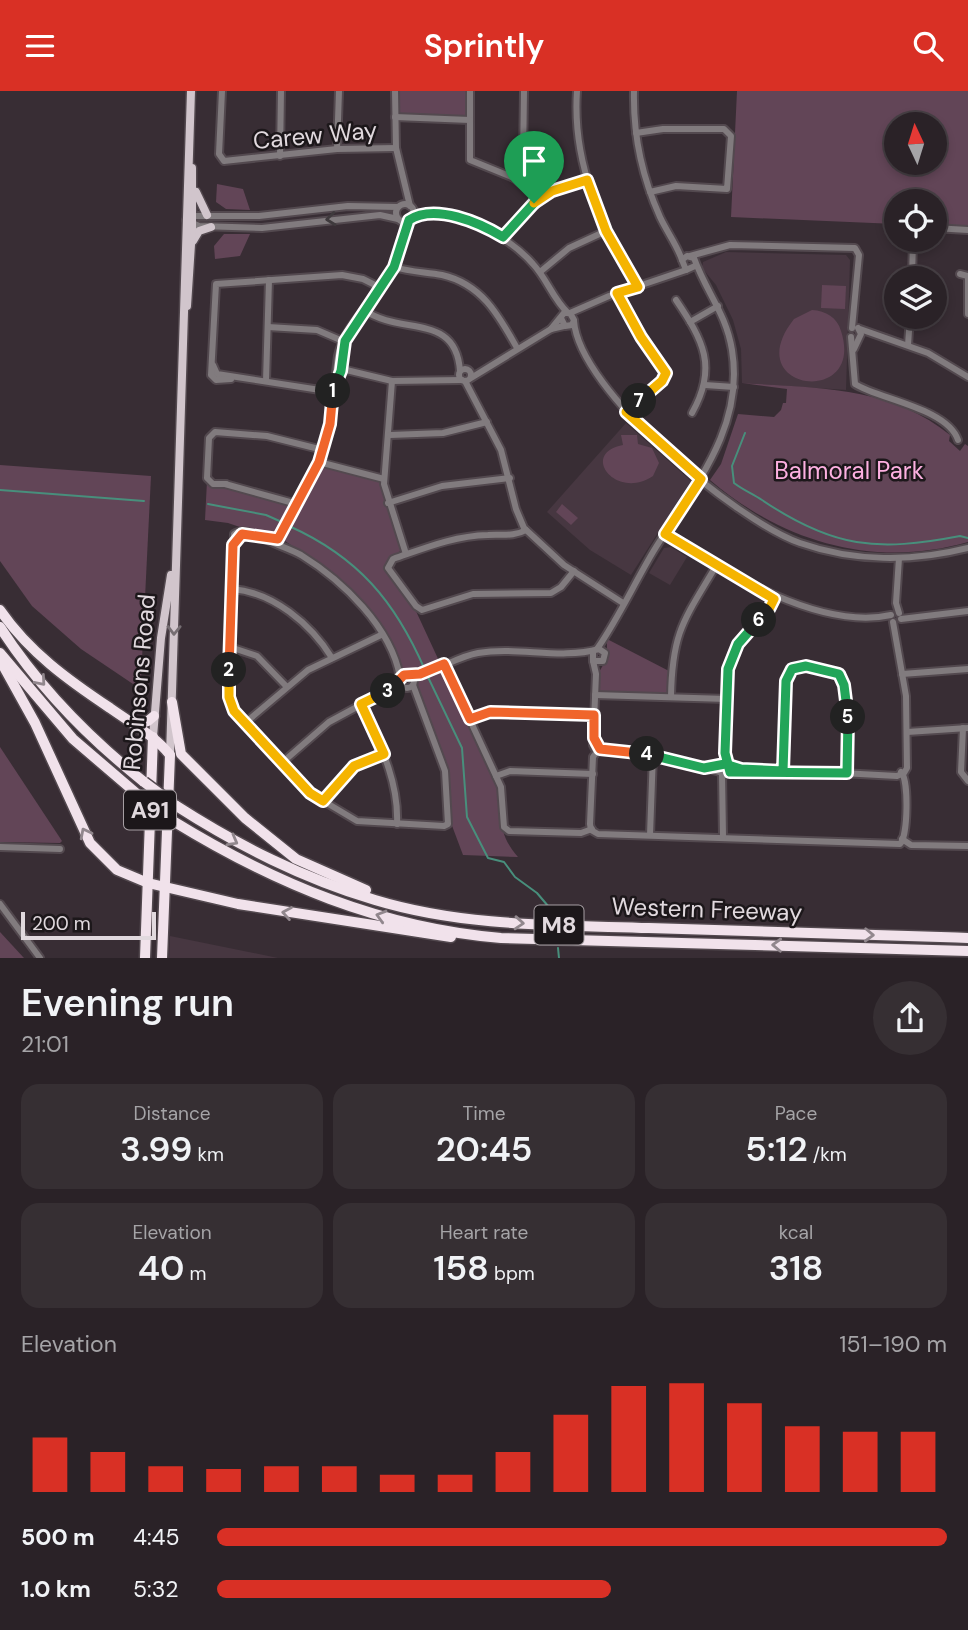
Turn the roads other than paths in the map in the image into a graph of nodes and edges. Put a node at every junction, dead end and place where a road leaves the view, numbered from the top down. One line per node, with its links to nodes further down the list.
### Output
1 (191, 91): 10 (main road, Robinsons Road)
2 (222, 91): 16 (street, Carew Way)
3 (281, 91): 16 (street)
4 (337, 91): 15 (street)
5 (395, 91): 11 (street)
6 (470, 91): 12 (street)
7 (524, 91): 17 (street)
8 (577, 91): 18 (street)
9 (634, 91): 13 (street)
10 (190, 115): 19 (main road, Robinsons Road); 29 (main road, Robinsons Road)
11 (395, 117): 12 (street); 14 (street)
12 (470, 120): 17 (street)
13 (636, 133): 21 (street); 21 (street)
14 (396, 148): 15 (street, Carew Way); 20 (street)
15 (337, 149): 16 (street, Carew Way)
16 (280, 156)
17 (514, 178): 22 (street)
18 (587, 180): 22 (street); 35 (street)
19 (193, 183): 25 (main road); 29 (main road, Robinsons Road)
20 (405, 188): 23 (street); 24 (street)
21 (650, 192): 40 (street)
22 (540, 199): 36 (street)
23 (399, 206): 24 (street); 27 (street); 30 (street)
24 (411, 207): 26 (street); 28 (street)
25 (207, 215): 27 (street); 29 (street)
26 (430, 215): 28 (street); 36 (street)
27 (247, 216): 32 (street)
28 (410, 219): 30 (street); 37 (street)
29 (190, 220): 31 (street); 38 (main road, Robinsons Road); 66 (main road, Robinsons Road)
30 (399, 220): 32 (street, one-way to 32); 37 (street)
31 (211, 227): 32 (street); 38 (main road)
32 (251, 227)
33 (947, 229): 34 (street)
34 (968, 230)
35 (606, 231): 44 (street); 49 (street)
36 (503, 237): 44 (street)
37 (404, 238): 42 (street)
38 (192, 243): 66 (main road, Robinsons Road)
39 (703, 253): 40 (street); 41 (street); 64 (street)
40 (686, 259): 41 (street); 43 (street); 45 (street)
41 (696, 265): 43 (street); 47 (street)
42 (394, 267): 50 (street); 69 (street)
43 (687, 270): 45 (street); 47 (street)
44 (540, 272): 53 (street)
45 (676, 272): 49 (street)
46 (960, 274): 56 (street)
47 (700, 277): 54 (street)
48 (269, 280): 50 (street); 61 (street); 76 (street)
49 (638, 287): 51 (street)
50 (381, 288): 55 (street)
51 (617, 293): 58 (street); 81 (street)
52 (676, 300): 59 (street)
53 (558, 302): 57 (street); 58 (street)
54 (718, 306): 59 (street); 79 (street)
55 (364, 310): 68 (street); 72 (street)
56 (968, 314)
57 (561, 317): 58 (street); 60 (street); 62 (street)
58 (572, 317): 60 (street); 65 (street)
59 (690, 322): 78 (street)
60 (565, 326): 62 (street); 65 (street)
61 (268, 327): 68 (street); 76 (street)
62 (551, 329): 69 (street)
63 (909, 329): 67 (street)
64 (856, 333): 67 (street); 85 (street)
65 (577, 337): 81 (street)
66 (181, 343): 95 (main road, Robinsons Road / A91)
67 (905, 344): 73 (street)
68 (344, 345): 71 (street)
69 (517, 348): 70 (street)
70 (485, 367): 72 (street); 75 (street)
71 (340, 369): 77 (street); 80 (street)
72 (464, 371): 74 (street); 75 (street); 75 (street)
73 (968, 376)
74 (447, 379): 75 (street); 77 (street)
75 (467, 379): 83 (street)
76 (266, 381): 80 (street)
77 (392, 381): 84 (street)
78 (705, 385): 79 (street); 82 (street)
79 (734, 387): 90 (street)
80 (333, 392): 86 (street)
81 (626, 412): 90 (street)
82 (692, 413)
83 (487, 422): 84 (street); 89 (street)
84 (390, 435): 88 (street)
85 (958, 440)
86 (323, 450): 87 (street); 92 (street)
87 (319, 462): 88 (street); 92 (street)
88 (384, 477): 91 (street)
89 (510, 478): 91 (street); 93 (street)
90 (701, 479): 94 (street); 99 (street)
91 (388, 503): 98 (street)
92 (297, 504): 96 (street)
93 (523, 529): 98 (street); 101 (street)
94 (665, 534): 100 (street); 104 (street)
95 (175, 537): 128 (main road, Robinsons Road / A91, one-way to 128); 131 (main road, Robinsons Road / A91)
96 (279, 541): 102 (street); 109 (street)
97 (968, 548): 99 (street)
98 (405, 554): 101 (street)
99 (897, 558): 107 (street)
100 (716, 566): 103 (street); 126 (street)
101 (574, 571): 104 (street)
102 (232, 589): 110 (street); 114 (street)
103 (775, 599): 107 (street); 127 (street)
104 (623, 603): 111 (street)
105 (0, 610): 134 (highway)
106 (968, 611): 107 (street)
107 (896, 617): 120 (street)
108 (0, 627): 168 (highway, Western Freeway / M8, one-way to 168, bridge)
109 (381, 635): 114 (street); 118 (street)
110 (230, 647): 123 (street); 133 (street)
111 (598, 650): 113 (street); 116 (street); 116 (street)
112 (0, 653): 169 (highway, Western Freeway / M8, one-way to 112, bridge)
113 (580, 654): 116 (street); 117 (street)
114 (332, 658): 123 (street)
115 (0, 660): 161 (highway, one-way to 115)
116 (595, 661): 124 (street)
117 (444, 664): 121 (street); 132 (street)
118 (398, 667): 121 (street); 122 (street)
119 (968, 669): 120 (street)
120 (902, 674): 136 (street)
121 (411, 679): 122 (street); 122 (street); 125 (street)
122 (402, 683): 125 (street); 129 (street)
123 (286, 686): 133 (street)
124 (595, 695): 126 (street); 130 (street)
125 (415, 697): 153 (street)
126 (670, 697): 127 (street)
127 (727, 699): 145 (street)
128 (172, 702): 141 (main road, Robinsons Road / A91); 142 (highway)
129 (361, 704): 139 (street); 143 (street)
130 (594, 715): 132 (street); 138 (street)
131 (154, 716): 134 (highway); 137 (main road, Robinsons Road / A91)
132 (470, 719): 150 (street)
133 (245, 723): 143 (street)
134 (135, 725): 137 (highway)
135 (965, 728): 136 (street); 151 (street)
136 (908, 732): 149 (street)
137 (153, 737): 141 (highway); 144 (highway, Robinsons Road / A91)
138 (598, 751): 140 (street); 148 (street)
139 (384, 754): 152 (street); 153 (street)
140 (653, 754): 145 (street); 155 (street)
141 (170, 755): 142 (highway); 144 (highway); 163 (highway, Robinsons Road / A91)
142 (185, 757): 168 (highway)
143 (285, 760): 152 (street)
144 (152, 768): 162 (highway, Robinsons Road / A91)
145 (725, 769): 146 (street); 156 (street)
146 (783, 771): 147 (street); 147 (street)
147 (847, 773): 149 (street)
148 (593, 774): 150 (street); 154 (street)
149 (902, 774): 157 (street)
150 (496, 776): 154 (street)
151 (968, 779)
152 (323, 801): 153 (street)
153 (397, 824)
154 (592, 829): 155 (street)
155 (650, 835): 156 (street)
156 (723, 835): 157 (street)
157 (904, 839): 159 (street)
158 (0, 846): 160 (street)
159 (968, 846)
160 (60, 849)
161 (134, 878): 162 (highway); 165 (highway)
162 (148, 883): 163 (highway); 165 (highway, Robinsons Road / A91)
163 (165, 887): 164 (highway); 166 (highway, Robinsons Road / A91)
164 (206, 897): 166 (highway); 169 (highway, one-way to 164)
165 (147, 903): 173 (highway, Robinsons Road / A91)
166 (164, 903): 174 (highway, Robinsons Road / A91)
167 (0, 904): 172 (street)
168 (480, 921): 170 (highway, Western Freeway / M8, one-way to 170)
169 (501, 937): 171 (highway, Western Freeway / M8, one-way to 169)
170 (968, 938)
171 (968, 951)
172 (40, 958)
173 (145, 958)
174 (162, 958)

